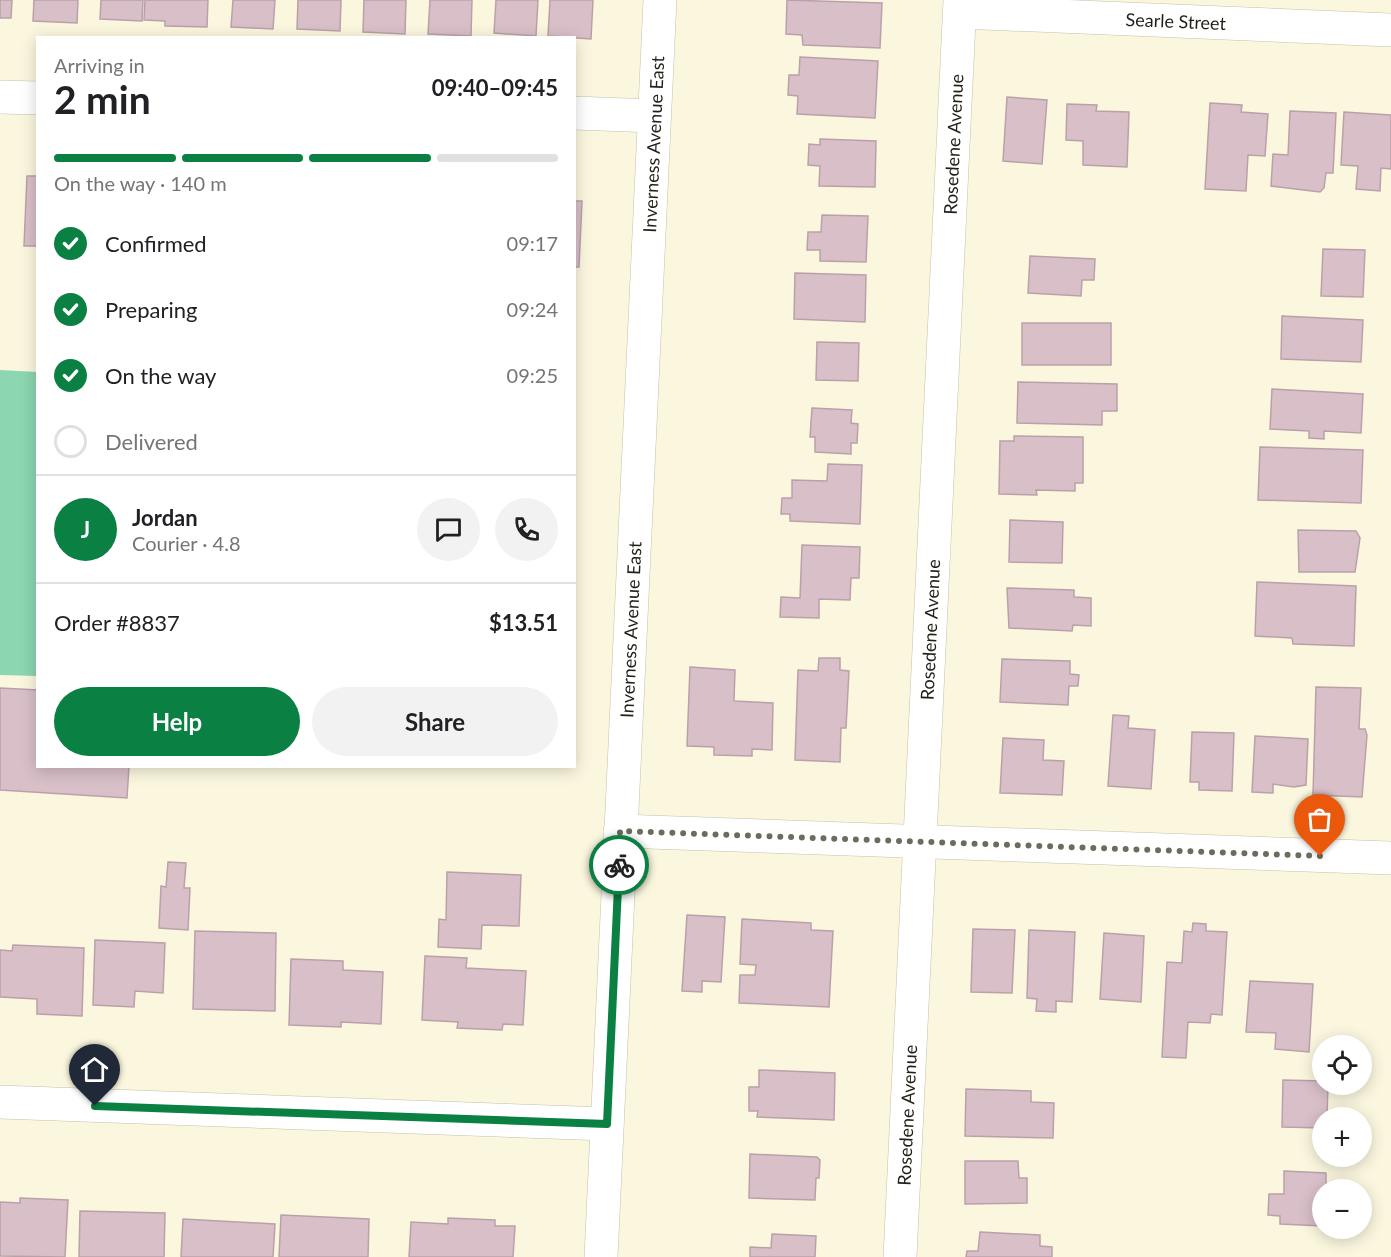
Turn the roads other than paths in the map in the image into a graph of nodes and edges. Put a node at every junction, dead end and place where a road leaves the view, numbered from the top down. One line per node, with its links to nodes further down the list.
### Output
1 (660, 0): 7 (street, Inverness Avenue East)
2 (960, 6): 3 (street, Searle Street); 9 (street, Rosedene Avenue)
3 (1391, 30)
4 (0, 97): 5 (street)
5 (36, 98)
6 (576, 113): 7 (street)
7 (654, 116): 8 (street, Inverness Avenue East)
8 (620, 831): 9 (street); 12 (street, Inverness Avenue East)
9 (921, 842): 10 (street); 14 (street, Rosedene Avenue)
10 (1391, 858)
11 (0, 1102): 12 (street)
12 (607, 1124): 13 (street, Inverness Avenue East)
13 (601, 1257)
14 (900, 1257)

